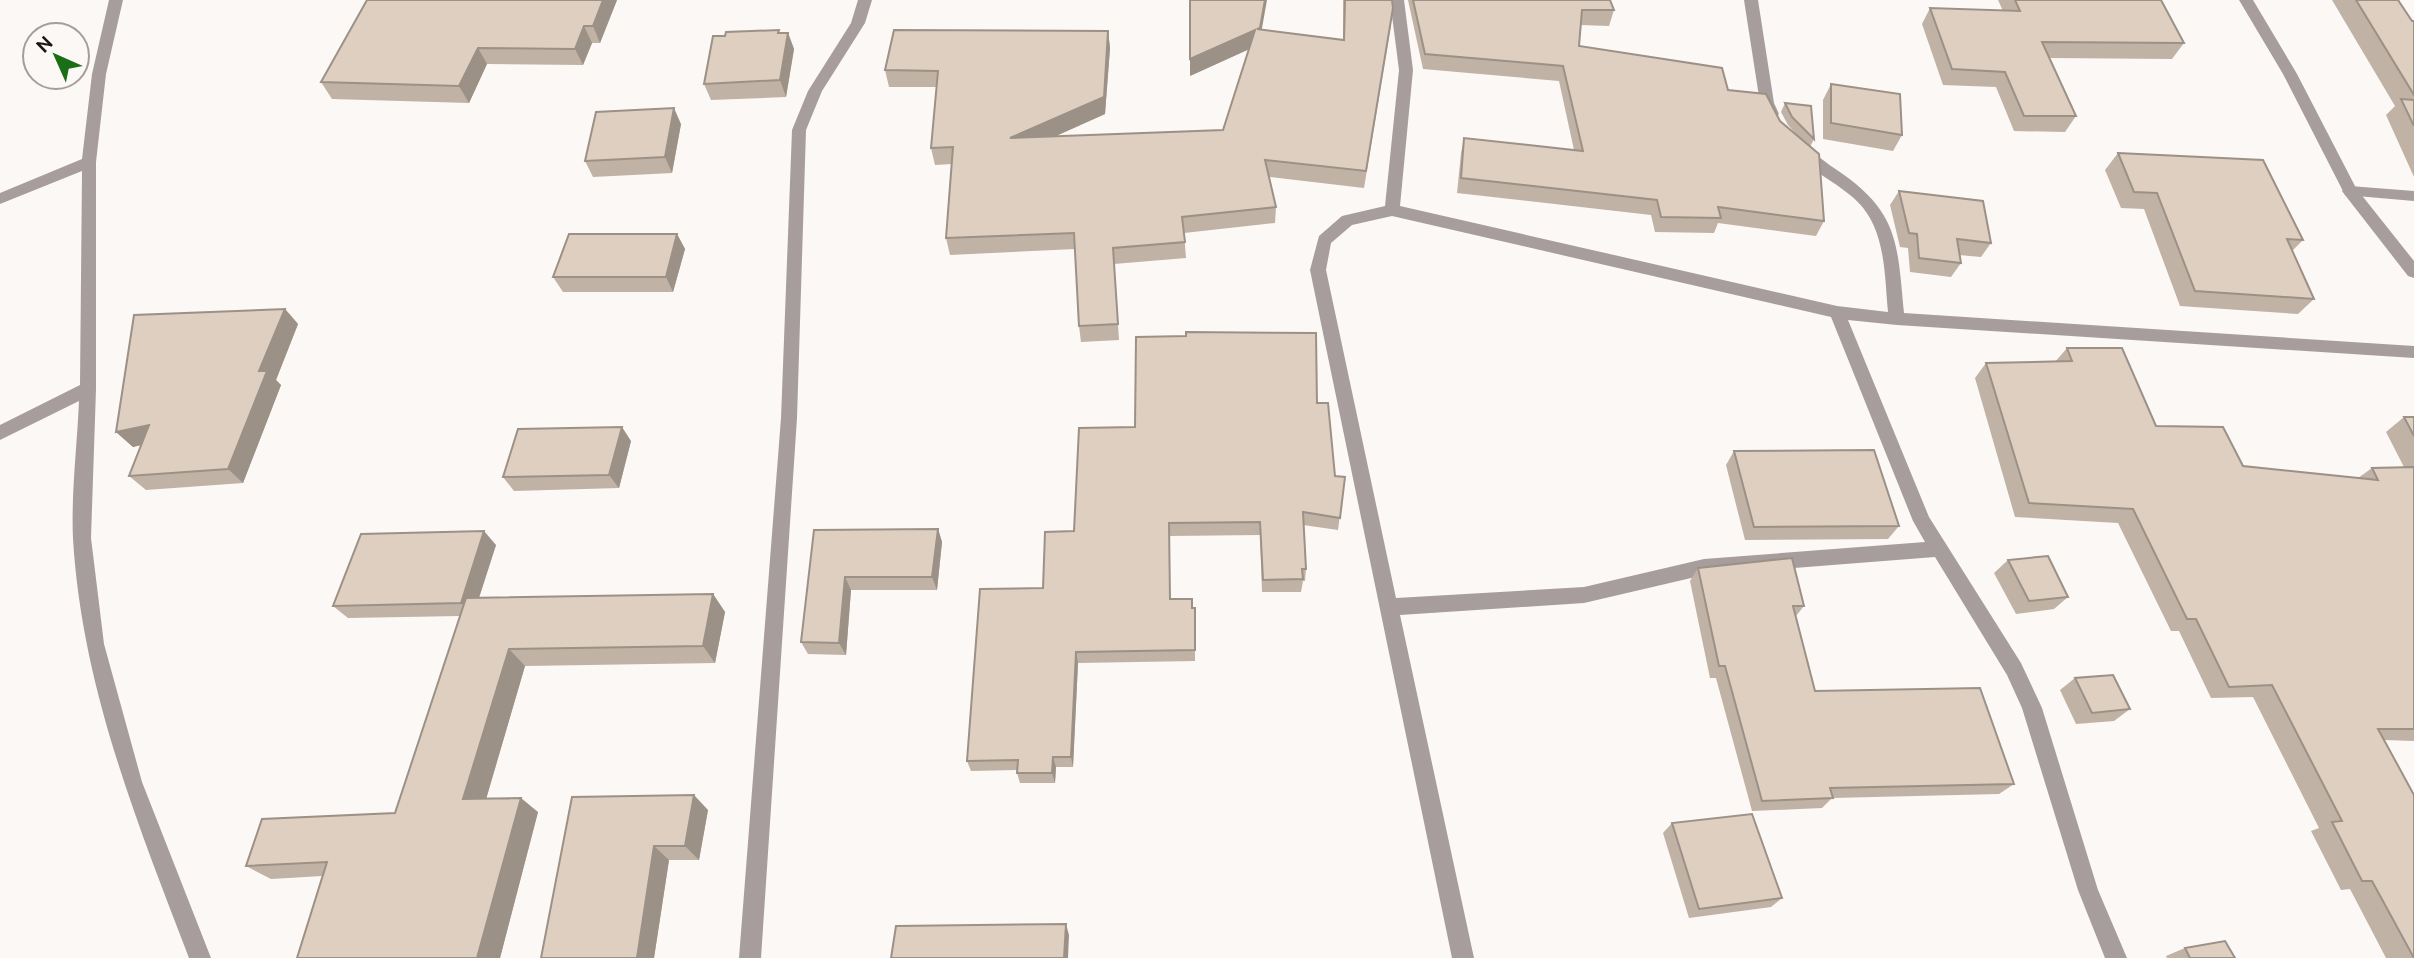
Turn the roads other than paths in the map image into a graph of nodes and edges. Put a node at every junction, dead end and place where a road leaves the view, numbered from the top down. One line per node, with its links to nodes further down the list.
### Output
1 (116, 0): 6 (street)
2 (865, 0): 20 (street)
3 (1397, 0): 10 (street)
4 (1751, 0): 13 (street)
5 (2246, 0): 7 (street)
6 (89, 162): 9 (street); 15 (street)
7 (2350, 191): 8 (street); 11 (street)
8 (2414, 196)
9 (0, 199)
10 (1392, 210): 12 (street); 18 (street)
11 (2414, 272)
12 (1837, 312): 13 (street); 17 (street)
13 (1897, 319): 14 (street)
14 (2414, 352)
15 (88, 389): 16 (street); 19 (street)
16 (0, 433)
17 (1937, 550): 18 (street); 22 (street)
18 (1390, 607): 21 (street)
19 (200, 958)
20 (750, 958)
21 (1463, 958)
22 (2116, 958)

